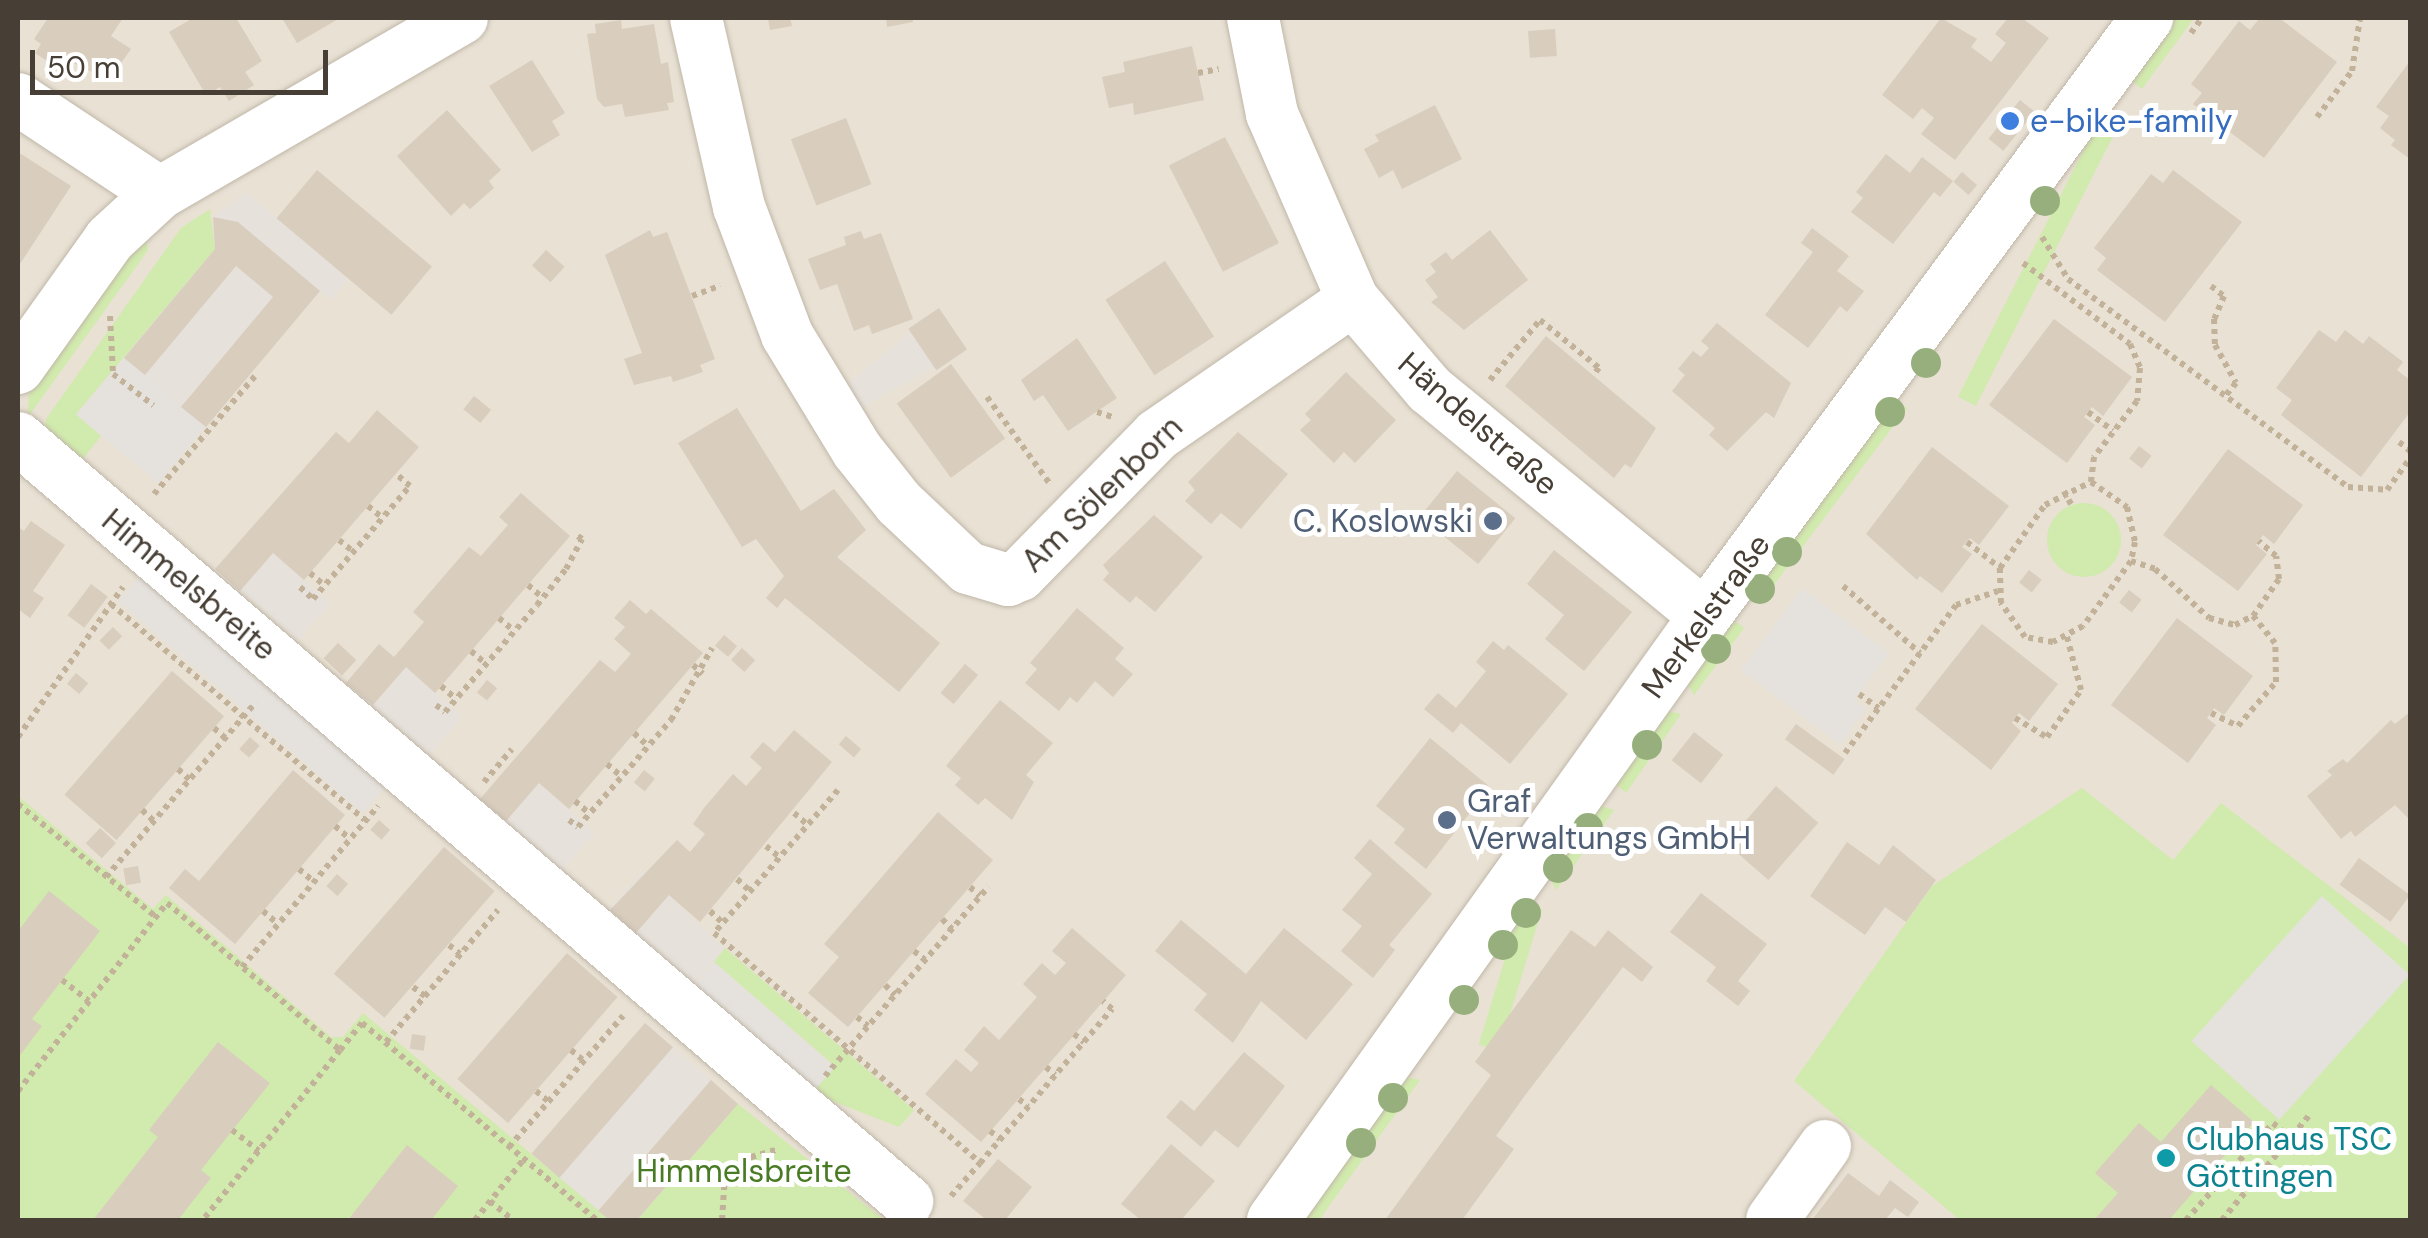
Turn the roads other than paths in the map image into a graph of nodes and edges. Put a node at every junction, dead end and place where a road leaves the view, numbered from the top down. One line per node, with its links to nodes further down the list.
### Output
1 (462, 18): 6 (street)
2 (696, 18): 7 (street, Am Sölenborn)
3 (1252, 18): 7 (street, Händelstraße)
4 (2147, 18): 10 (street, Merkelstraße)
5 (18, 98): 6 (street)
6 (160, 193): 8 (street)
7 (1353, 300): 10 (street, Händelstraße)
8 (18, 368)
9 (18, 438): 12 (street, Himmelsbreite)
10 (1705, 616): 13 (street, Merkelstraße)
11 (1826, 1146): 14 (street)
12 (907, 1201)
13 (1273, 1220)
14 (1772, 1220)

